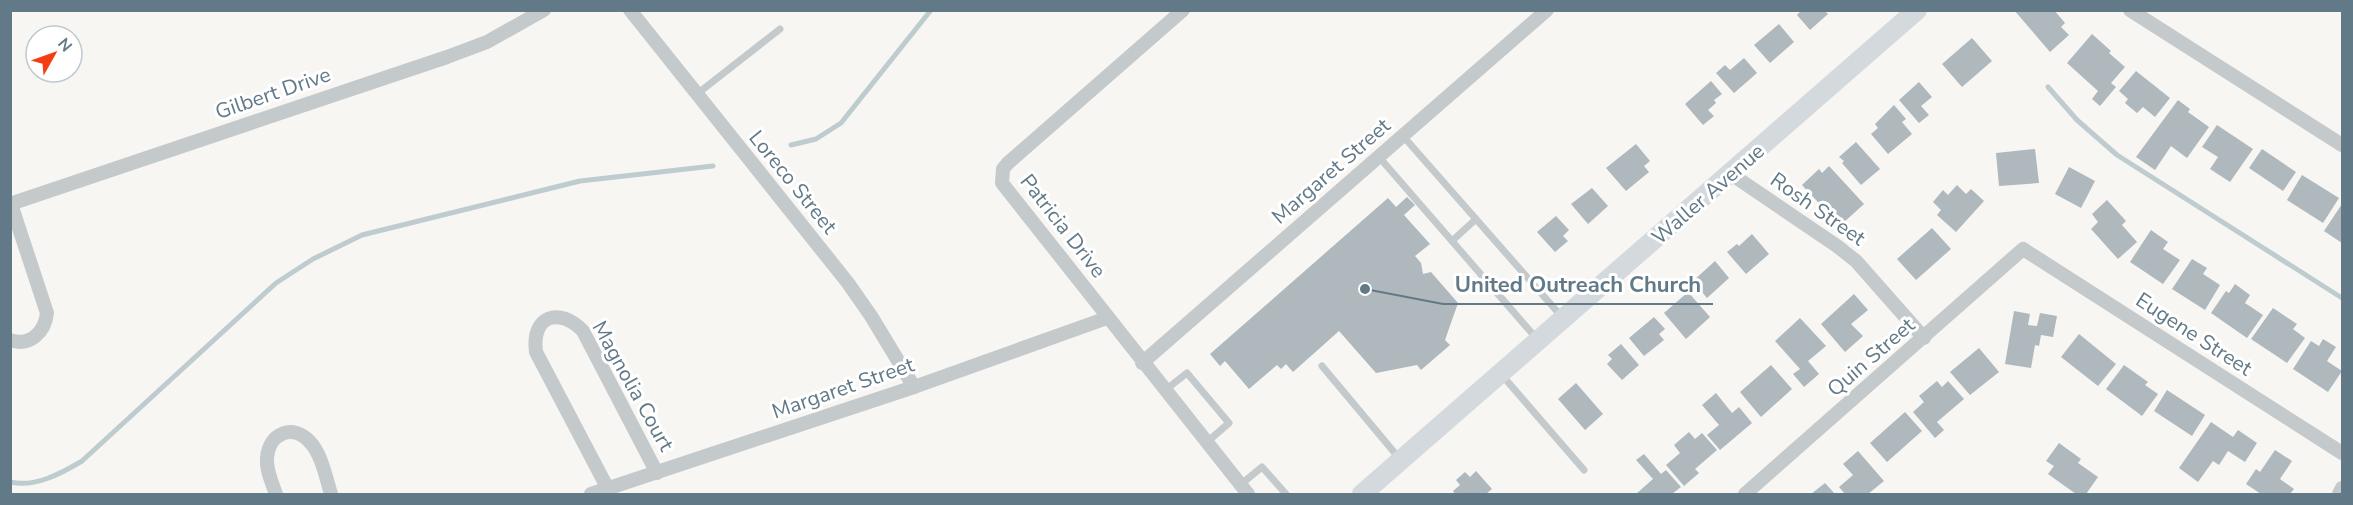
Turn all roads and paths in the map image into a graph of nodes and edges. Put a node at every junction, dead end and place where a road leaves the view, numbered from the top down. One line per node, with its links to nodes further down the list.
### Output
1 (544, 10): 13 (street, Gilbert Drive)
2 (630, 10): 8 (street, Loreco Street)
3 (1184, 10): 17 (street, Patricia Drive)
4 (1547, 10): 9 (street, Margaret Street)
5 (1917, 10): 12 (street, Waller Avenue)
6 (2130, 10): 10 (street)
7 (780, 29): 8 (lane)
8 (697, 94): 25 (street, Loreco Street)
9 (1403, 136): 11 (street, Margaret Street); 14 (lane)
10 (2343, 146)
11 (1378, 157): 15 (lane); 22 (street, Margaret Street)
12 (1731, 174): 18 (street, Waller Avenue); 19 (street, Rosh Street)
13 (11, 204): 20 (street)
14 (1476, 219): 15 (lane); 18 (lane)
15 (1452, 242): 21 (lane)
16 (2024, 249): 19 (street, Quin Street); 28 (street, Eugene Street)
17 (1107, 318): 22 (street, Patricia Drive); 25 (street, Margaret Street)
18 (1564, 319): 21 (street, Waller Avenue)
19 (1924, 338): 40 (street, Quin Street)
20 (10, 340)
21 (1539, 341): 24 (street, Waller Avenue)
22 (1142, 363): 26 (street, Patricia Drive)
23 (1322, 366): 29 (lane)
24 (1501, 374): 29 (street, Waller Avenue); 30 (lane)
25 (914, 387): 31 (street, Margaret Street)
26 (1164, 391): 27 (street, Patricia Drive); 27 (lane)
27 (1206, 443): 34 (street, Patricia Drive)
28 (2343, 453)
29 (1401, 460): 39 (street, Waller Avenue)
30 (1584, 470)
31 (657, 473): 33 (street, Margaret Street); 33 (street, Magnolia Court)
32 (2343, 488): 41 (street)
33 (608, 489): 37 (street, Margaret Street)
34 (1244, 490): 38 (lane)
35 (276, 495): 36 (street)
36 (332, 495)
37 (591, 495)
38 (1286, 495)
39 (1362, 495)
40 (1745, 495)
41 (2339, 495)

